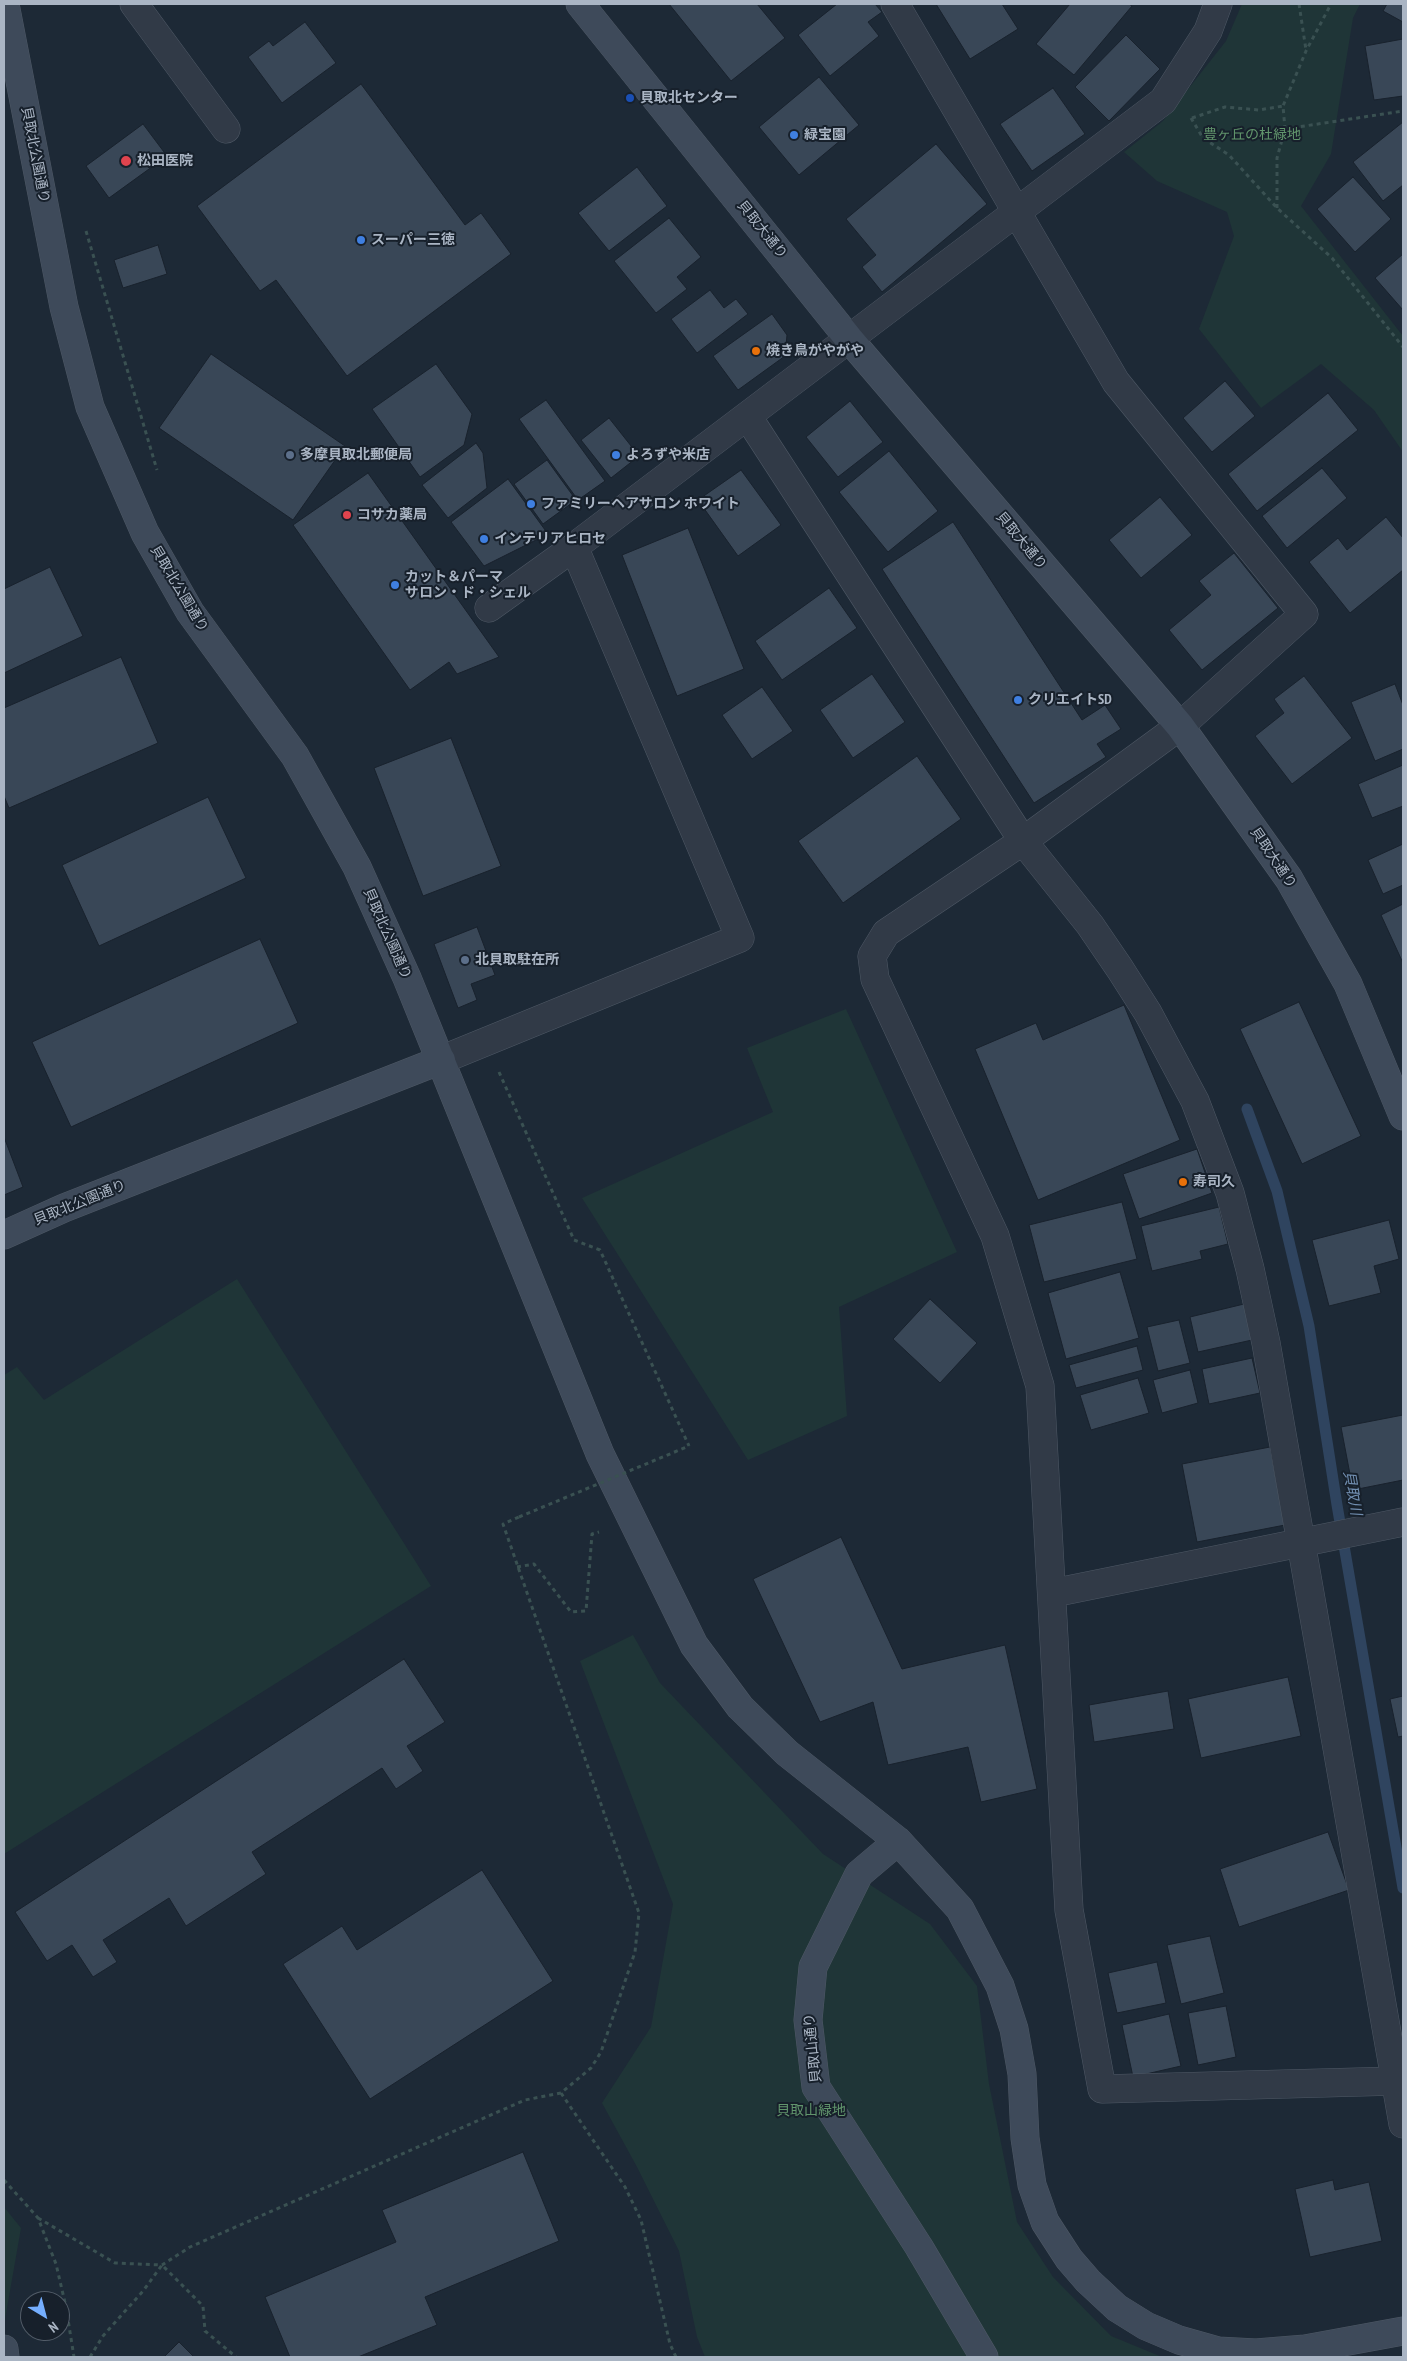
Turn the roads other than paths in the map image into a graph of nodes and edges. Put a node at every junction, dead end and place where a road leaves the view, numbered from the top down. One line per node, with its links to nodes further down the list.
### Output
1 (5, 4): 14 (street, 貝取北公園通り)
2 (134, 4): 6 (street)
3 (580, 4): 8 (street, 貝取大通り)
4 (895, 4): 7 (street)
5 (1218, 4): 7 (street)
6 (226, 129)
7 (1015, 213): 8 (street); 12 (street)
8 (849, 339): 9 (street); 12 (street, 貝取大通り)
9 (748, 417): 10 (street); 13 (street)
10 (574, 547): 11 (street); 14 (street)
11 (489, 608)
12 (1180, 726): 13 (street); 15 (street, 貝取大通り)
13 (1023, 841): 18 (street); 19 (street)
14 (450, 1057): 16 (street, 貝取北公園通り); 20 (street)
15 (1403, 1116)
16 (4, 1235)
17 (1403, 1522): 18 (street)
18 (1309, 1542): 19 (street); 21 (street)
19 (1053, 1593): 21 (street)
20 (898, 1841): 25 (street); 27 (street, 貝取山通り)
21 (1396, 2081): 22 (street)
22 (1403, 2124)
23 (1403, 2332): 25 (street)
24 (4, 2349): 26 (street)
25 (1305, 2353)
26 (5, 2357)
27 (984, 2357)

